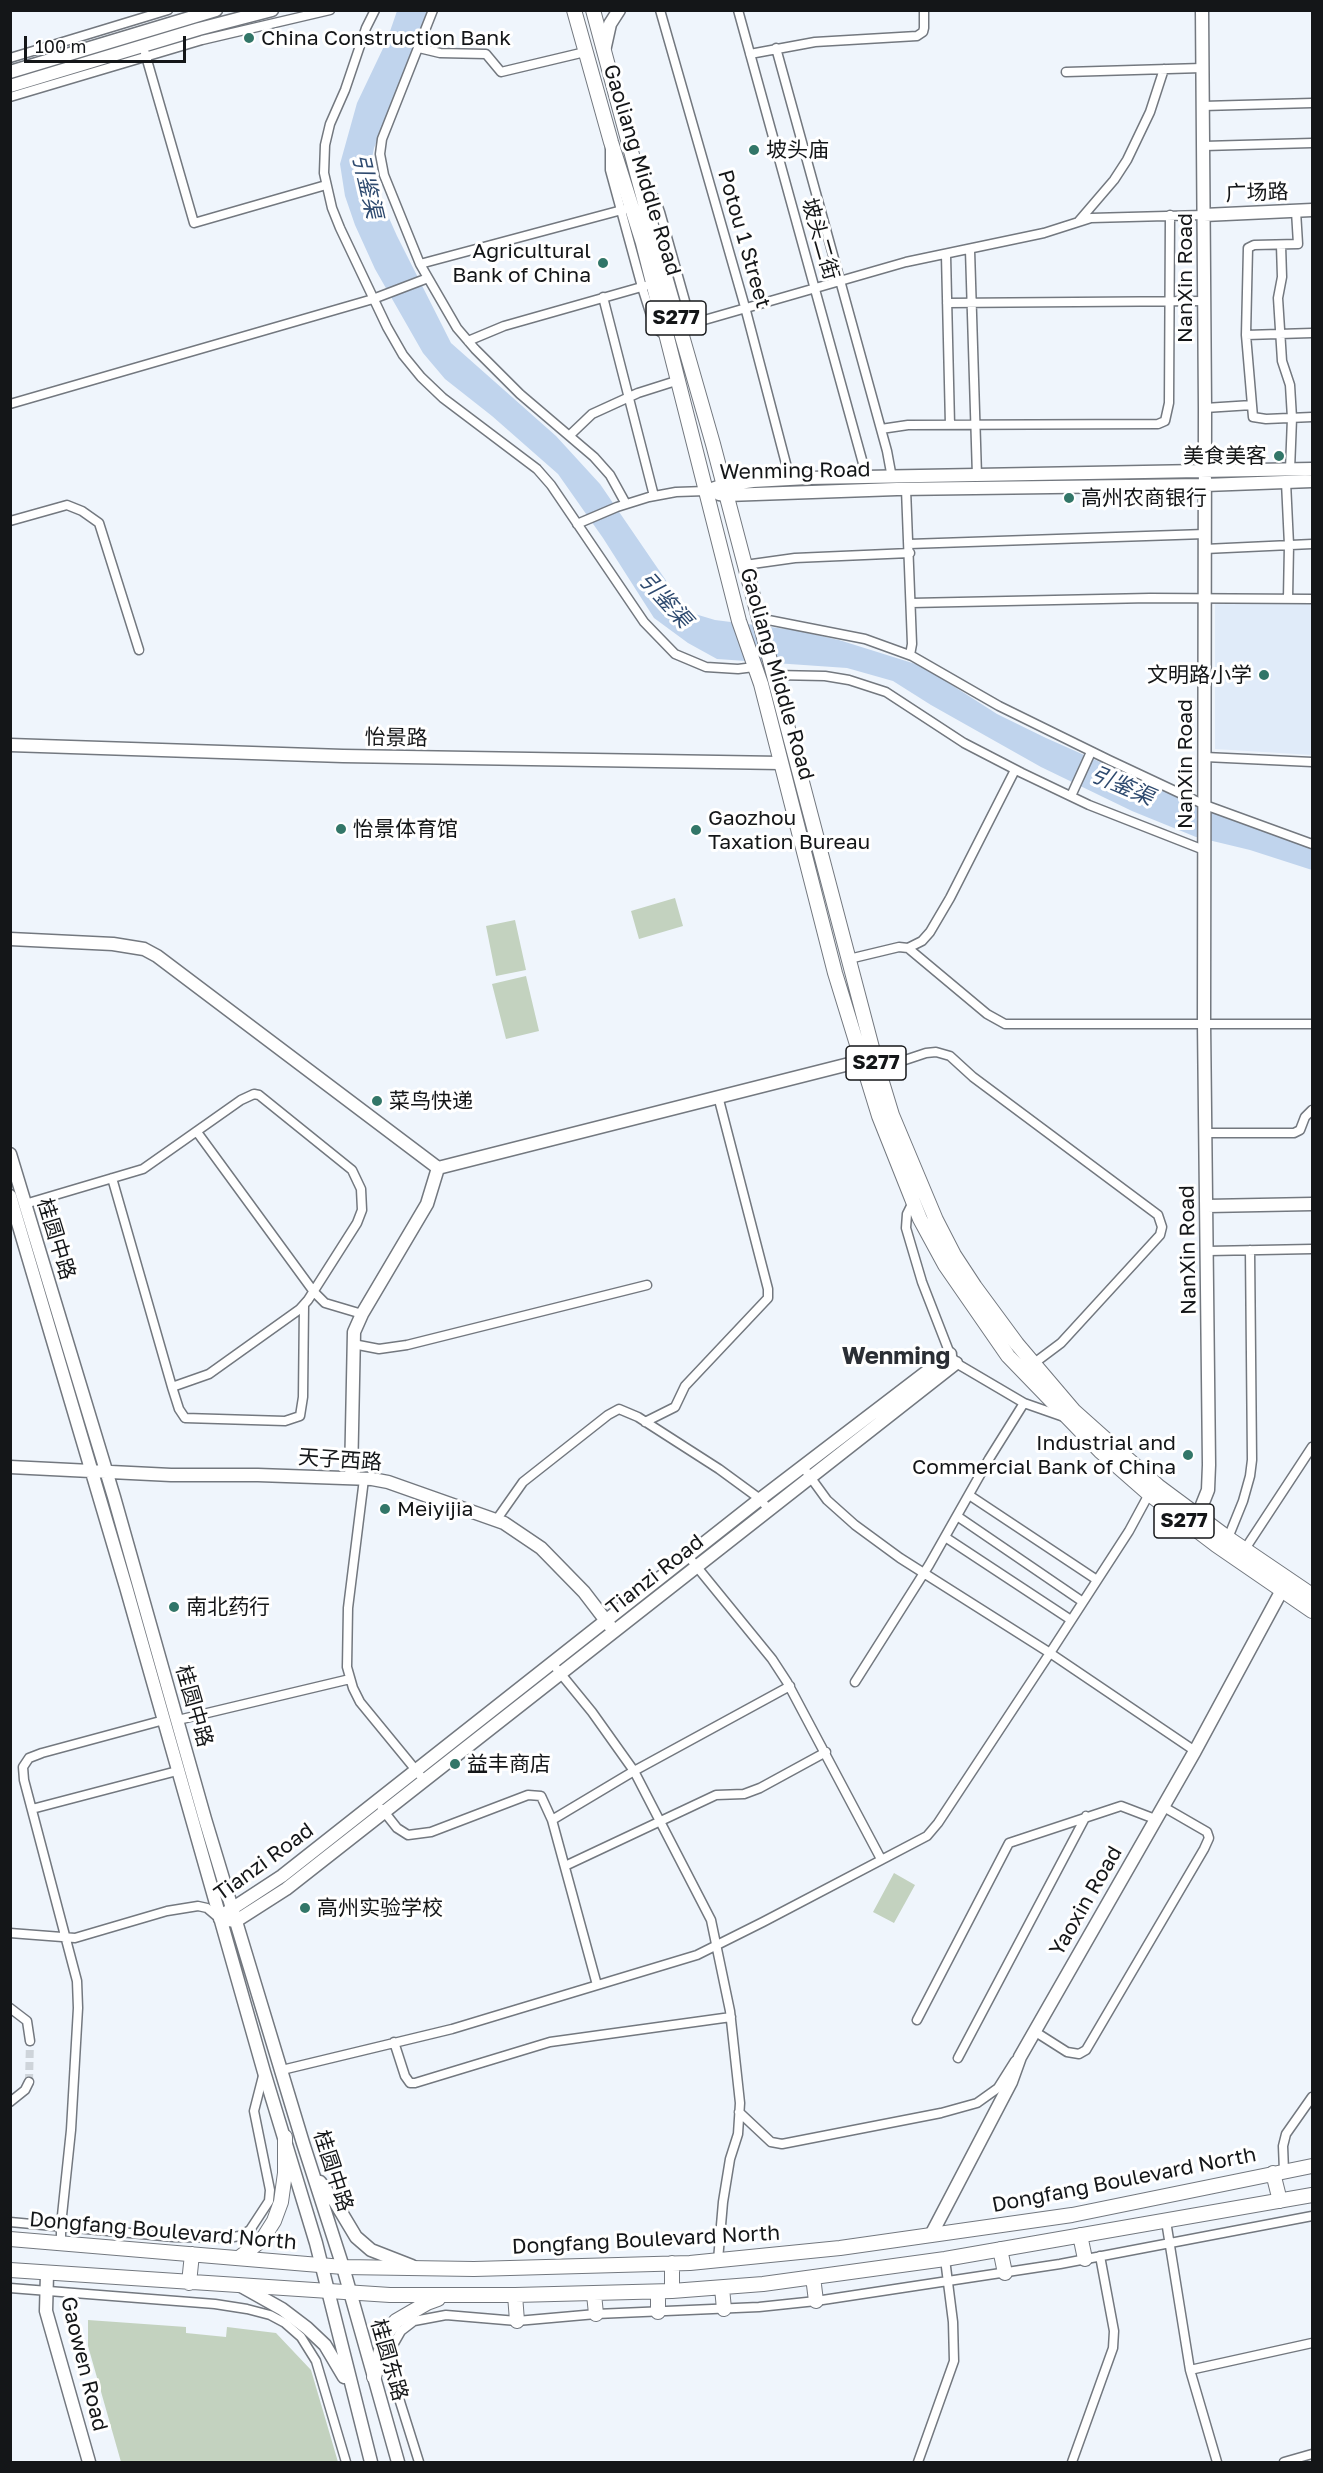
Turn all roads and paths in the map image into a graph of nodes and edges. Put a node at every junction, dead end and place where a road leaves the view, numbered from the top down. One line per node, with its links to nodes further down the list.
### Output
1 (168, 10): 15 (street)
2 (216, 10): 15 (street)
3 (272, 10): 14 (street)
4 (330, 10): 18 (street)
5 (375, 10): 33 (street)
6 (433, 10): 16 (street)
7 (574, 10): 20 (main road, Gaoliang Middle Road / S277)
8 (593, 10): 19 (main road, Gaoliang Middle Road / S277)
9 (619, 10): 19 (street)
10 (660, 10): 54 (street, Potou 1 Street)
11 (738, 10): 21 (street, 坡头二街)
12 (924, 10): 17 (street)
13 (1202, 10): 23 (street, NanXin Road)
14 (246, 14): 18 (street)
15 (144, 24): 22 (street); 25 (street)
16 (419, 48): 20 (street); 43 (street)
17 (776, 48): 21 (street); 45 (street)
18 (145, 51): 27 (street); 28 (street); 33 (street)
19 (604, 51): 55 (main road, Gaoliang Middle Road / S277)
20 (585, 52): 34 (main road, Gaoliang Middle Road / S277)
21 (750, 54): 47 (street, 坡头二街)
22 (10, 58)
23 (1202, 68): 24 (street); 30 (street, NanXin Road)
24 (1164, 69): 26 (street); 39 (street)
25 (10, 72)
26 (1066, 72)
27 (10, 86)
28 (10, 97)
29 (1312, 103): 30 (street)
30 (1203, 106): 32 (street, NanXin Road)
31 (1312, 143): 32 (street)
32 (1204, 146): 38 (street, NanXin Road)
33 (326, 185): 49 (street)
34 (627, 209): 43 (street); 46 (main road, Gaoliang Middle Road / S277)
35 (1312, 210): 36 (street, 广场路)
36 (1296, 211): 38 (street, 广场路); 40 (street)
37 (1170, 215): 38 (street); 39 (street); 51 (street)
38 (1204, 215): 50 (street, NanXin Road)
39 (1078, 222): 41 (street)
40 (1281, 245): 57 (street); 58 (street)
41 (970, 250): 42 (street); 53 (street)
42 (946, 255): 45 (street); 52 (street)
43 (420, 264): 44 (street)
44 (423, 280): 49 (street); 59 (street)
45 (840, 280): 47 (street); 69 (street)
46 (648, 285): 48 (street); 60 (main road, Gaoliang Middle Road / S277)
47 (815, 287): 54 (street); 75 (street, 坡头二街)
48 (603, 297): 59 (street); 61 (street)
49 (373, 299): 62 (street); 86 (street)
50 (1204, 301): 51 (street); 64 (street, NanXin Road)
51 (1169, 302): 53 (street); 68 (street)
52 (948, 303): 53 (street); 67 (street)
53 (972, 303): 68 (street)
54 (745, 307): 55 (street); 77 (street, Potou 1 Street)
55 (678, 324): 81 (main road, Gaoliang Middle Road / S277)
56 (1312, 333): 57 (street)
57 (1280, 334): 58 (street); 66 (street)
58 (1246, 335): 63 (street)
59 (468, 341): 70 (street)
60 (679, 380): 61 (street); 82 (main road, Gaoliang Middle Road / S277)
61 (629, 398): 70 (street); 83 (street)
62 (10, 404)
63 (1252, 405): 64 (street); 66 (street)
64 (1205, 408): 72 (street, NanXin Road)
65 (1312, 417): 66 (street)
66 (1292, 418): 74 (street)
67 (950, 425): 68 (street); 69 (street)
68 (975, 425): 73 (street)
69 (881, 429): 76 (street)
70 (570, 435): 84 (street)
71 (1312, 469): 74 (street, Wenming Road)
72 (1205, 470): 73 (street, Wenming Road); 74 (street, Wenming Road); 79 (street, NanXin Road)
73 (976, 476): 76 (street, Wenming Road)
74 (1288, 476): 78 (street, Wenming Road); 79 (street, Wenming Road); 89 (street)
75 (867, 478): 76 (street, Wenming Road); 77 (street, Wenming Road)
76 (892, 478)
77 (790, 479): 81 (street, Wenming Road)
78 (1312, 481)
79 (1205, 484): 80 (street, Wenming Road); 87 (street, NanXin Road)
80 (906, 489): 81 (street, Wenming Road); 90 (street)
81 (725, 490): 82 (street, Wenming Road); 92 (main road, Gaoliang Middle Road / S277)
82 (706, 491): 83 (street); 97 (main road, Gaoliang Middle Road / S277)
83 (654, 496): 84 (street)
84 (626, 504): 86 (street)
85 (10, 521): 100 (street)
86 (580, 523): 102 (street)
87 (1205, 534): 90 (street); 91 (street, NanXin Road)
88 (1312, 544): 89 (street)
89 (1289, 545): 91 (street); 95 (street)
90 (909, 548): 92 (street); 98 (street)
91 (1205, 549): 94 (street, NanXin Road)
92 (745, 565): 93 (main road, Gaoliang Middle Road / S277)
93 (753, 597): 97 (main road); 99 (main road, Gaoliang Middle Road / S277)
94 (1205, 599): 95 (street); 98 (street); 106 (street, NanXin Road)
95 (1288, 599): 96 (street)
96 (1312, 599)
97 (734, 600): 102 (main road, Gaoliang Middle Road / S277)
98 (911, 603): 101 (street)
99 (759, 622): 101 (street); 103 (main road, Gaoliang Middle Road / S277)
100 (140, 650)
101 (910, 655): 105 (street)
102 (752, 662): 108 (main road, Gaoliang Middle Road / S277)
103 (773, 673): 109 (street); 116 (main road, Gaoliang Middle Road / S277)
104 (10, 745): 108 (street, 怡景路)
105 (1089, 756): 110 (street); 111 (street)
106 (1205, 757): 107 (street); 111 (street, NanXin Road)
107 (1312, 762)
108 (781, 763): 119 (main road, Gaoliang Middle Road / S277)
109 (1015, 770): 110 (street); 115 (street)
110 (1073, 793): 113 (street)
111 (1205, 809): 112 (street); 113 (street, NanXin Road)
112 (1312, 844)
113 (1204, 847): 117 (street, NanXin Road)
114 (10, 939): 126 (street)
115 (908, 948): 116 (street); 117 (street)
116 (849, 959): 120 (main road, Gaoliang Middle Road / S277)
117 (1204, 1023): 118 (street); 124 (street, NanXin Road)
118 (1312, 1024)
119 (861, 1060): 121 (street); 129 (main road, Gaoliang Middle Road / S277)
120 (878, 1069): 129 (main road, Gaoliang Middle Road / S277); 142 (street)
121 (718, 1096): 126 (street); 146 (street)
122 (1312, 1110): 124 (street)
123 (197, 1132): 127 (street); 137 (street); 137 (street)
124 (1206, 1133): 132 (street, NanXin Road)
125 (10, 1154): 130 (street, 桂圆中路)
126 (438, 1168): 139 (street)
127 (112, 1179): 130 (street); 143 (street)
128 (10, 1196): 150 (street, 桂圆中路)
129 (919, 1199): 141 (street); 142 (main road, Gaoliang Middle Road / S277); 145 (main road, Gaoliang Middle Road / S277)
130 (25, 1204): 149 (street, 桂圆中路)
131 (1312, 1204): 132 (street)
132 (1207, 1206): 135 (street, NanXin Road)
133 (1312, 1249): 134 (street)
134 (1250, 1250): 135 (street); 162 (street)
135 (1208, 1251): 159 (street, NanXin Road)
136 (647, 1285): 140 (street)
137 (314, 1292): 138 (street); 139 (street)
138 (304, 1305): 143 (street); 143 (street)
139 (362, 1314): 140 (street)
140 (353, 1344): 152 (street)
141 (953, 1358): 144 (street); 151 (street, Tianzi Road)
142 (1033, 1364): 159 (main road, Gaoliang Middle Road / S277)
143 (172, 1387)
144 (1024, 1403): 145 (street); 155 (street)
145 (1066, 1417): 154 (main road, Gaoliang Middle Road / S277)
146 (645, 1422): 156 (street); 160 (street)
147 (1312, 1447): 163 (street)
148 (10, 1467): 150 (street, 天子西路)
149 (106, 1470): 150 (street, 天子西路); 152 (street, 天子西路); 182 (street, 桂圆中路)
150 (90, 1471): 181 (street, 桂圆中路)
151 (806, 1472): 156 (street, Tianzi Road); 157 (street, Tianzi Road); 166 (street)
152 (351, 1478): 153 (street, 天子西路)
153 (364, 1479): 160 (street, 天子西路); 178 (street)
154 (1149, 1494): 167 (street); 168 (main road, Gaoliang Middle Road / S277)
155 (969, 1496): 158 (street); 167 (street)
156 (760, 1499): 157 (street); 164 (street, Tianzi Road)
157 (769, 1510): 165 (street, Tianzi Road)
158 (957, 1515): 161 (street); 170 (street)
159 (1197, 1515): 162 (main road, Gaoliang Middle Road / S277)
160 (497, 1519): 173 (street, 天子西路)
161 (945, 1537): 166 (street); 172 (street)
162 (1228, 1538): 163 (main road, Gaoliang Middle Road / S277)
163 (1245, 1549): 169 (main road, Gaoliang Middle Road / S277)
164 (688, 1556): 165 (street); 173 (street, Tianzi Road)
165 (697, 1567): 174 (street, Tianzi Road); 180 (street)
166 (924, 1573): 175 (street); 179 (street)
167 (1097, 1580): 170 (street)
168 (1282, 1590): 171 (main road, Gaoliang Middle Road / S277); 183 (street, Yaoxin Road)
169 (1312, 1594)
170 (1083, 1602): 172 (street)
171 (1312, 1611)
172 (1071, 1620): 175 (street)
173 (606, 1621): 174 (street, 天子西路); 176 (street, Tianzi Road)
174 (615, 1632): 177 (street, Tianzi Road)
175 (1050, 1653): 183 (street); 197 (street)
176 (552, 1663): 177 (street); 185 (street, Tianzi Road)
177 (561, 1674): 187 (street); 188 (street, Tianzi Road)
178 (350, 1679): 182 (street); 185 (street)
179 (855, 1682)
180 (790, 1686): 184 (street); 187 (street)
181 (164, 1719): 186 (street, 桂圆中路); 191 (street)
182 (178, 1720): 199 (street, 桂圆中路)
183 (1195, 1751): 190 (street, Yaoxin Road)
184 (826, 1752): 196 (street); 197 (street)
185 (415, 1770): 188 (street); 189 (street, Tianzi Road)
186 (177, 1771): 191 (street); 200 (street, 桂圆中路)
187 (634, 1771): 195 (street); 196 (street)
188 (424, 1780): 192 (street, Tianzi Road)
189 (376, 1802): 192 (street); 199 (street, Tianzi Road)
190 (1162, 1806): 194 (street, Yaoxin Road); 209 (street)
191 (32, 1809): 203 (street)
192 (384, 1812): 195 (street); 201 (street, Tianzi Road)
193 (1086, 1816): 194 (street); 208 (street); 213 (street)
194 (1155, 1819): 209 (street, Yaoxin Road)
195 (552, 1820): 198 (street)
196 (660, 1822): 198 (street); 204 (street)
197 (881, 1859): 204 (street)
198 (565, 1866): 205 (street)
199 (232, 1908): 200 (street, Tianzi Road); 201 (street, 桂圆中路)
200 (220, 1919): 201 (street, Tianzi Road); 203 (street); 215 (street, 桂圆中路)
201 (236, 1921): 214 (street, 桂圆中路)
202 (10, 1933): 203 (street)
203 (65, 1937): 229 (street)
204 (717, 1945): 205 (street); 207 (street)
205 (597, 1985): 211 (street)
206 (10, 2008): 210 (street)
207 (731, 2017): 211 (street); 219 (street)
208 (917, 2020)
209 (1034, 2031): 212 (street, Yaoxin Road)
210 (30, 2041)
211 (394, 2042): 214 (street)
212 (1020, 2057): 219 (street); 230 (street, Yaoxin Road)
213 (958, 2058)
214 (282, 2070): 223 (street, 桂圆中路)
215 (264, 2072): 220 (street, 桂圆中路); 229 (street)
216 (29, 2082): 218 (street)
217 (1312, 2097): 222 (street)
218 (10, 2102)
219 (739, 2112): 241 (street)
220 (285, 2137): 238 (main road); 243 (street, 桂圆中路)
221 (1312, 2166): 222 (main road, Dongfang Boulevard North)
222 (1279, 2172): 225 (main road); 230 (main road, Dongfang Boulevard North)
223 (313, 2174): 244 (street, 桂圆中路); 245 (street)
224 (1312, 2195): 225 (main road)
225 (1280, 2201): 227 (main road)
226 (1312, 2216): 233 (street)
227 (1166, 2221): 231 (main road); 233 (street)
228 (10, 2222): 229 (street)
229 (61, 2225): 234 (street)
230 (930, 2235): 241 (main road, Dongfang Boulevard North)
231 (1080, 2235): 235 (main road); 240 (main road)
232 (10, 2239): 234 (main road, Dongfang Boulevard North)
233 (1169, 2243): 237 (street); 268 (street)
234 (61, 2244): 236 (main road, Dongfang Boulevard North)
235 (1000, 2249): 239 (main road); 247 (main road)
236 (192, 2254): 238 (main road, Dongfang Boulevard North); 251 (main road)
237 (1100, 2256): 240 (street); 278 (street)
238 (240, 2257): 243 (main road, Dongfang Boulevard North)
239 (945, 2259): 249 (main road); 250 (street)
240 (1085, 2259): 247 (street)
241 (718, 2260): 242 (main road, Dongfang Boulevard North)
242 (672, 2263): 245 (main road, Dongfang Boulevard North); 258 (main road)
243 (321, 2265): 244 (main road, Dongfang Boulevard North); 256 (street, 桂圆中路)
244 (343, 2267): 245 (main road, Dongfang Boulevard North); 257 (street, 桂圆东路)
245 (419, 2268)
246 (10, 2270): 248 (main road)
247 (1005, 2273): 250 (street)
248 (47, 2274): 251 (main road); 255 (street, Gaowen Road)
249 (813, 2277): 254 (main road); 262 (main road)
250 (948, 2282): 262 (street); 277 (street)
251 (189, 2283): 252 (main road)
252 (241, 2286): 256 (main road); 270 (street)
253 (10, 2288): 255 (street)
254 (722, 2288): 258 (main road); 263 (main road)
255 (45, 2290): 272 (street, Gaowen Road); 273 (street)
256 (327, 2291): 257 (main road); 270 (street, 桂圆东路)
257 (349, 2292): 261 (main road); 269 (street, 桂圆东路)
258 (665, 2292): 259 (main road); 264 (main road)
259 (594, 2294): 260 (main road); 265 (main road)
260 (515, 2295): 261 (main road); 266 (main road)
261 (448, 2296): 269 (main road)
262 (816, 2301): 263 (street)
263 (724, 2309): 264 (street)
264 (658, 2312): 265 (street)
265 (596, 2314): 266 (street)
266 (517, 2321): 276 (street)
267 (1312, 2343): 268 (street)
268 (1190, 2370): 279 (street)
269 (374, 2377): 275 (street, 桂圆东路)
270 (352, 2392): 274 (street, 桂圆东路)
271 (1312, 2454): 280 (street)
272 (89, 2463)
273 (346, 2463)
274 (371, 2463)
275 (398, 2463)
276 (418, 2463)
277 (918, 2463)
278 (1072, 2463)
279 (1216, 2463)
280 (1284, 2463)

